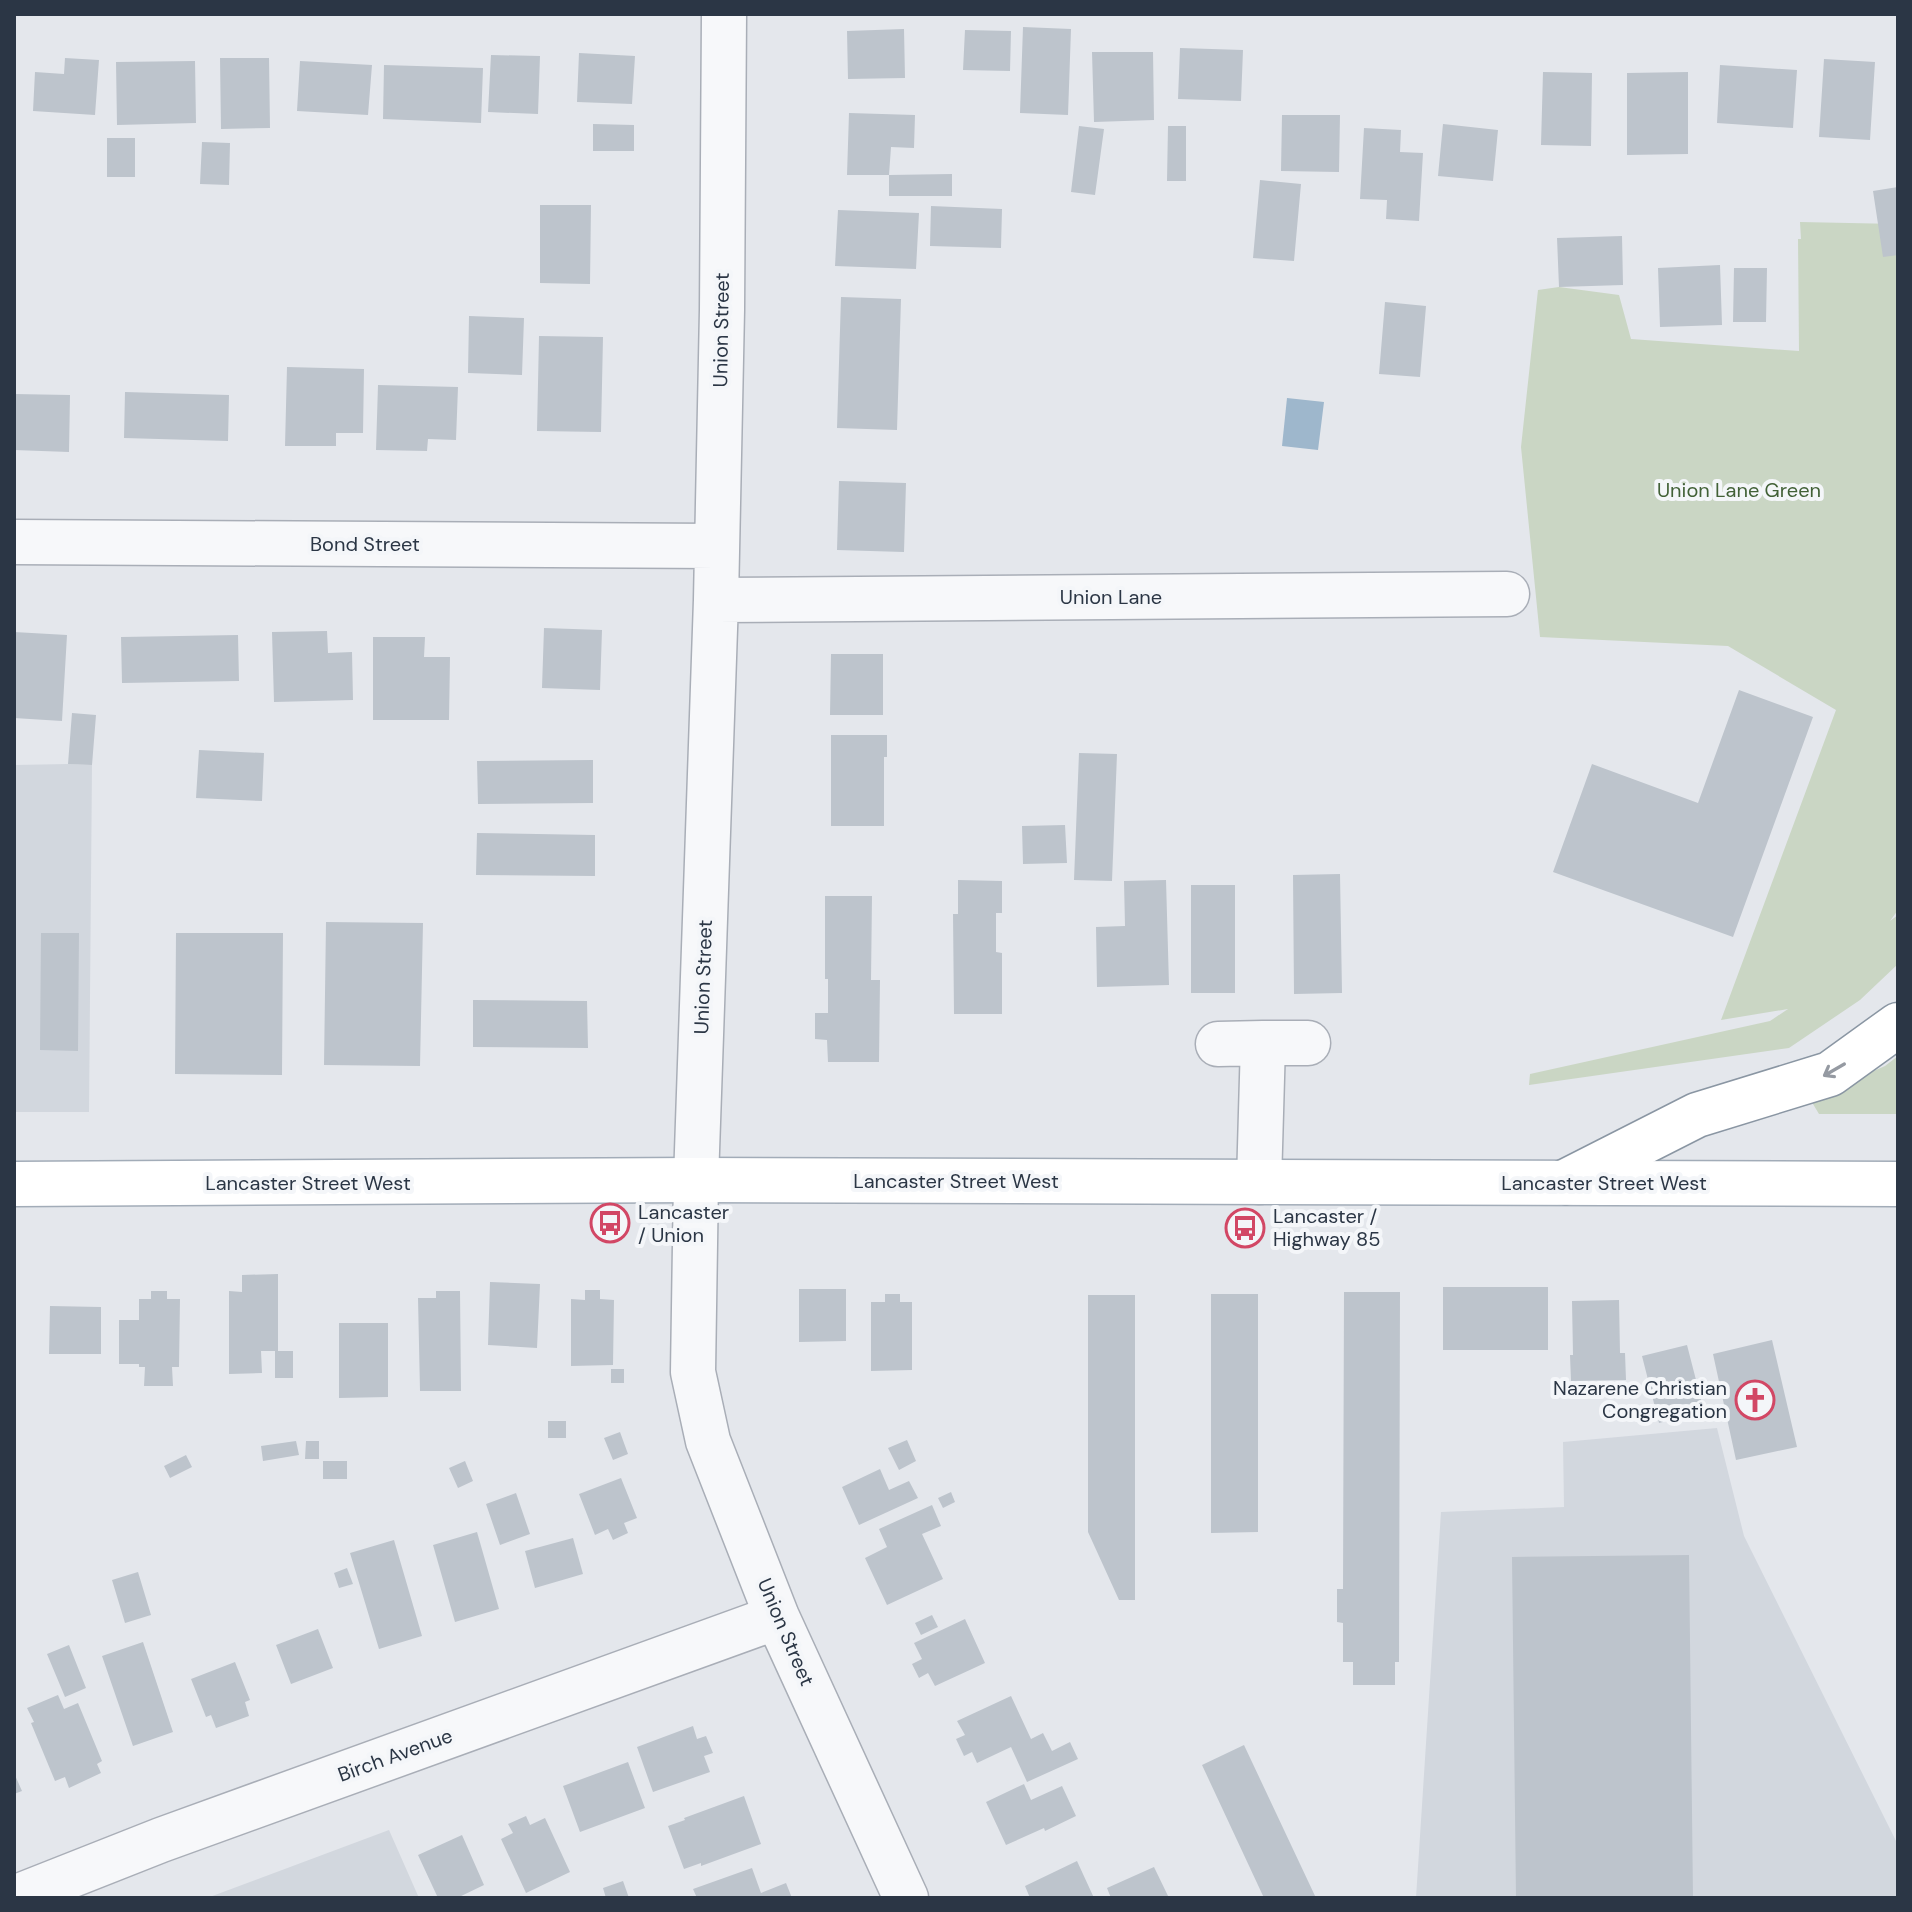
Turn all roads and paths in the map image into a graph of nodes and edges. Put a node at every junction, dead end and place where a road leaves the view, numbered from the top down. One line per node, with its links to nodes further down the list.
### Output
1 (724, 14): 3 (street, Union Street)
2 (14, 542): 3 (street, Bond Street)
3 (716, 546): 5 (street, Union Street)
4 (1507, 594): 5 (street, Union Lane)
5 (716, 600): 10 (street, Union Street)
6 (1898, 1025): 12 (main road, one-way to 12)
7 (1263, 1043): 8 (street); 9 (street); 11 (street)
8 (1308, 1043)
9 (1218, 1044)
10 (696, 1180): 11 (main road, Lancaster Street West); 13 (main road, Lancaster Street West); 15 (street, Union Street)
11 (1259, 1182): 12 (main road, Lancaster Street West)
12 (1565, 1182): 14 (main road, Lancaster Street West)
13 (14, 1184)
14 (1898, 1184)
15 (777, 1617): 16 (street, Birch Avenue); 17 (street, Union Street)
16 (14, 1898)
17 (906, 1898)

